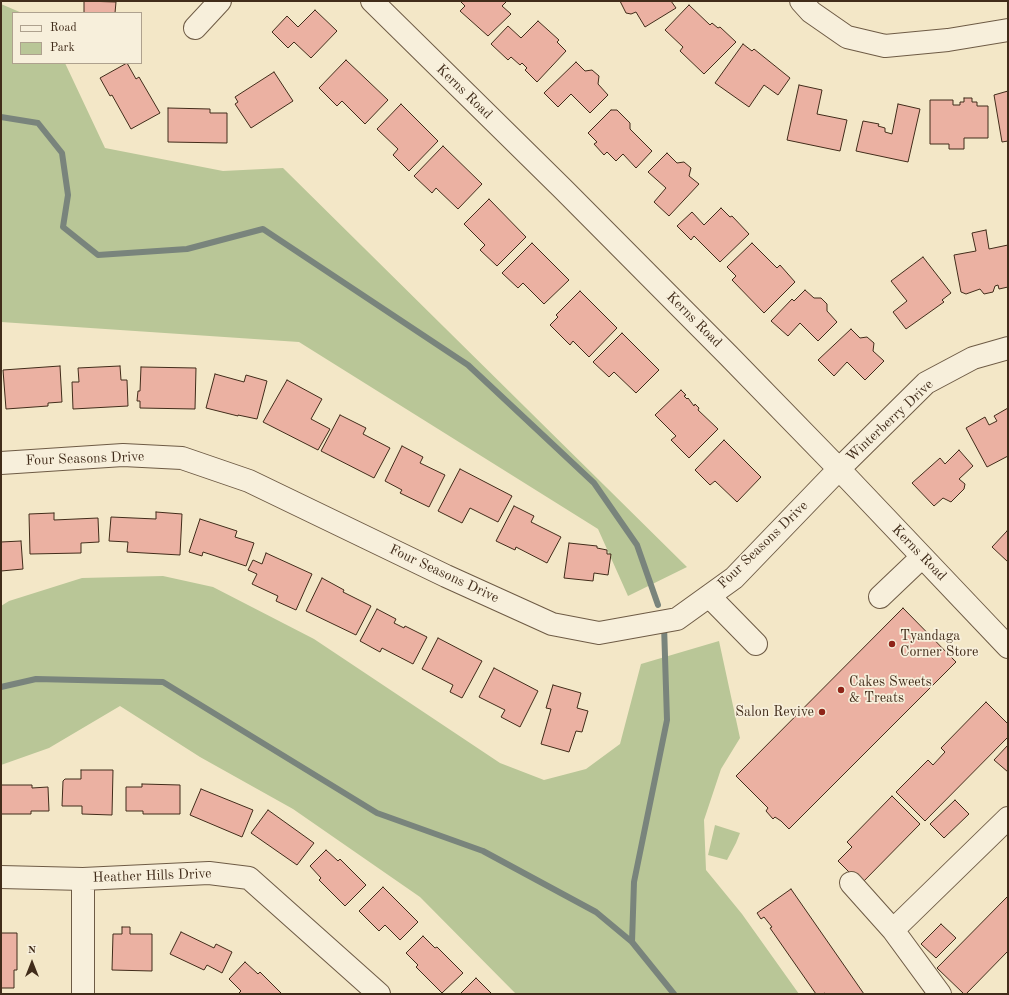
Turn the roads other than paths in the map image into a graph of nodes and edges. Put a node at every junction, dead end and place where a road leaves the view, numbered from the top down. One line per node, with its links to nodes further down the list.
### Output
1 (220, 1): 4 (street)
2 (372, 1): 8 (street, Kerns Road)
3 (801, 1): 5 (street)
4 (195, 28)
5 (1008, 30)
6 (1008, 348): 8 (street, Winterberry Drive)
7 (1, 463): 10 (street, Four Seasons Drive)
8 (839, 469): 9 (street, Kerns Road); 10 (street, Four Seasons Drive)
9 (922, 557): 11 (street); 13 (street, Kerns Road)
10 (709, 596): 12 (street)
11 (880, 597)
12 (756, 644)
13 (1008, 647)
14 (1008, 818): 18 (street)
15 (1, 877): 16 (street, Heather Hills Drive)
16 (82, 879): 19 (street); 20 (street, Heather Hills Drive)
17 (851, 883): 18 (street)
18 (893, 930): 21 (street)
19 (82, 994)
20 (378, 994)
21 (940, 994)

